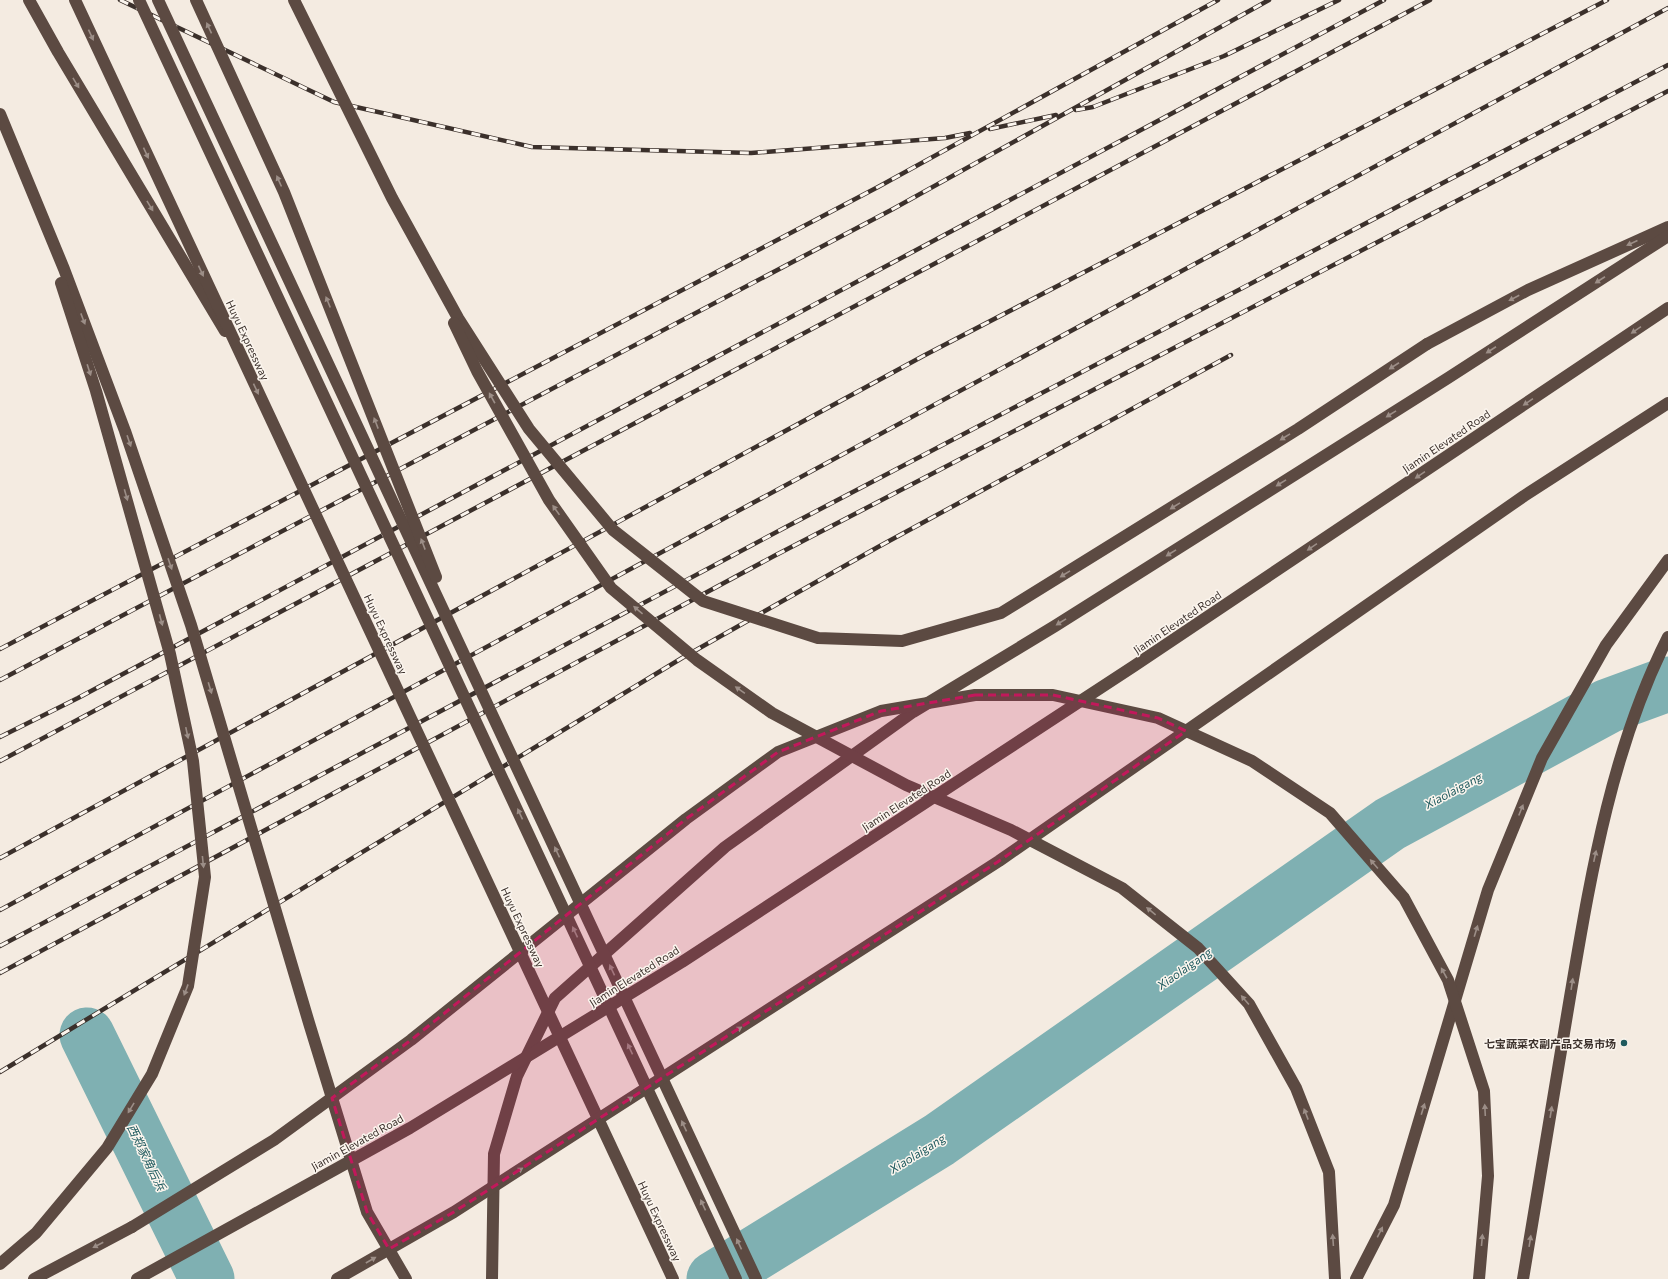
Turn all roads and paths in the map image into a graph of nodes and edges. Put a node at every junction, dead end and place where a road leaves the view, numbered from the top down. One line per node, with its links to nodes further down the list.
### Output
1 (29, 0): 12 (highway, one-way to 12, bridge)
2 (75, 0): 12 (highway, Huyu Expressway, one-way to 12, bridge)
3 (139, 0): 24 (highway, one-way to 3, bridge)
4 (158, 0): 16 (highway, bridge)
5 (196, 0): 16 (highway, one-way to 5, bridge)
6 (294, 0): 8 (highway, bridge)
7 (2, 118): 17 (highway, one-way to 17, bridge); 21 (highway, one-way to 21, bridge)
8 (392, 198): 9 (highway, one-way to 8, bridge); 26 (highway, one-way to 8, bridge)
9 (1668, 227)
10 (1668, 236): 22 (highway, one-way to 22, bridge)
11 (1668, 308): 19 (highway, Jiamin Elevated Road, one-way to 19, bridge)
12 (246, 365): 23 (highway, Huyu Expressway, one-way to 23, bridge)
13 (1668, 403): 20 (highway, one-way to 13, bridge)
14 (1668, 560): 27 (highway, one-way to 14, bridge)
15 (1668, 637): 29 (highway, one-way to 15)
16 (478, 684): 25 (highway, one-way to 16, bridge)
17 (0, 1264)
18 (34, 1279): 28 (highway, one-way to 18, bridge)
19 (137, 1279)
20 (337, 1279)
21 (406, 1279)
22 (492, 1279)
23 (673, 1279)
24 (736, 1279)
25 (756, 1279)
26 (1335, 1279)
27 (1356, 1279)
28 (1479, 1279)
29 (1523, 1279)

